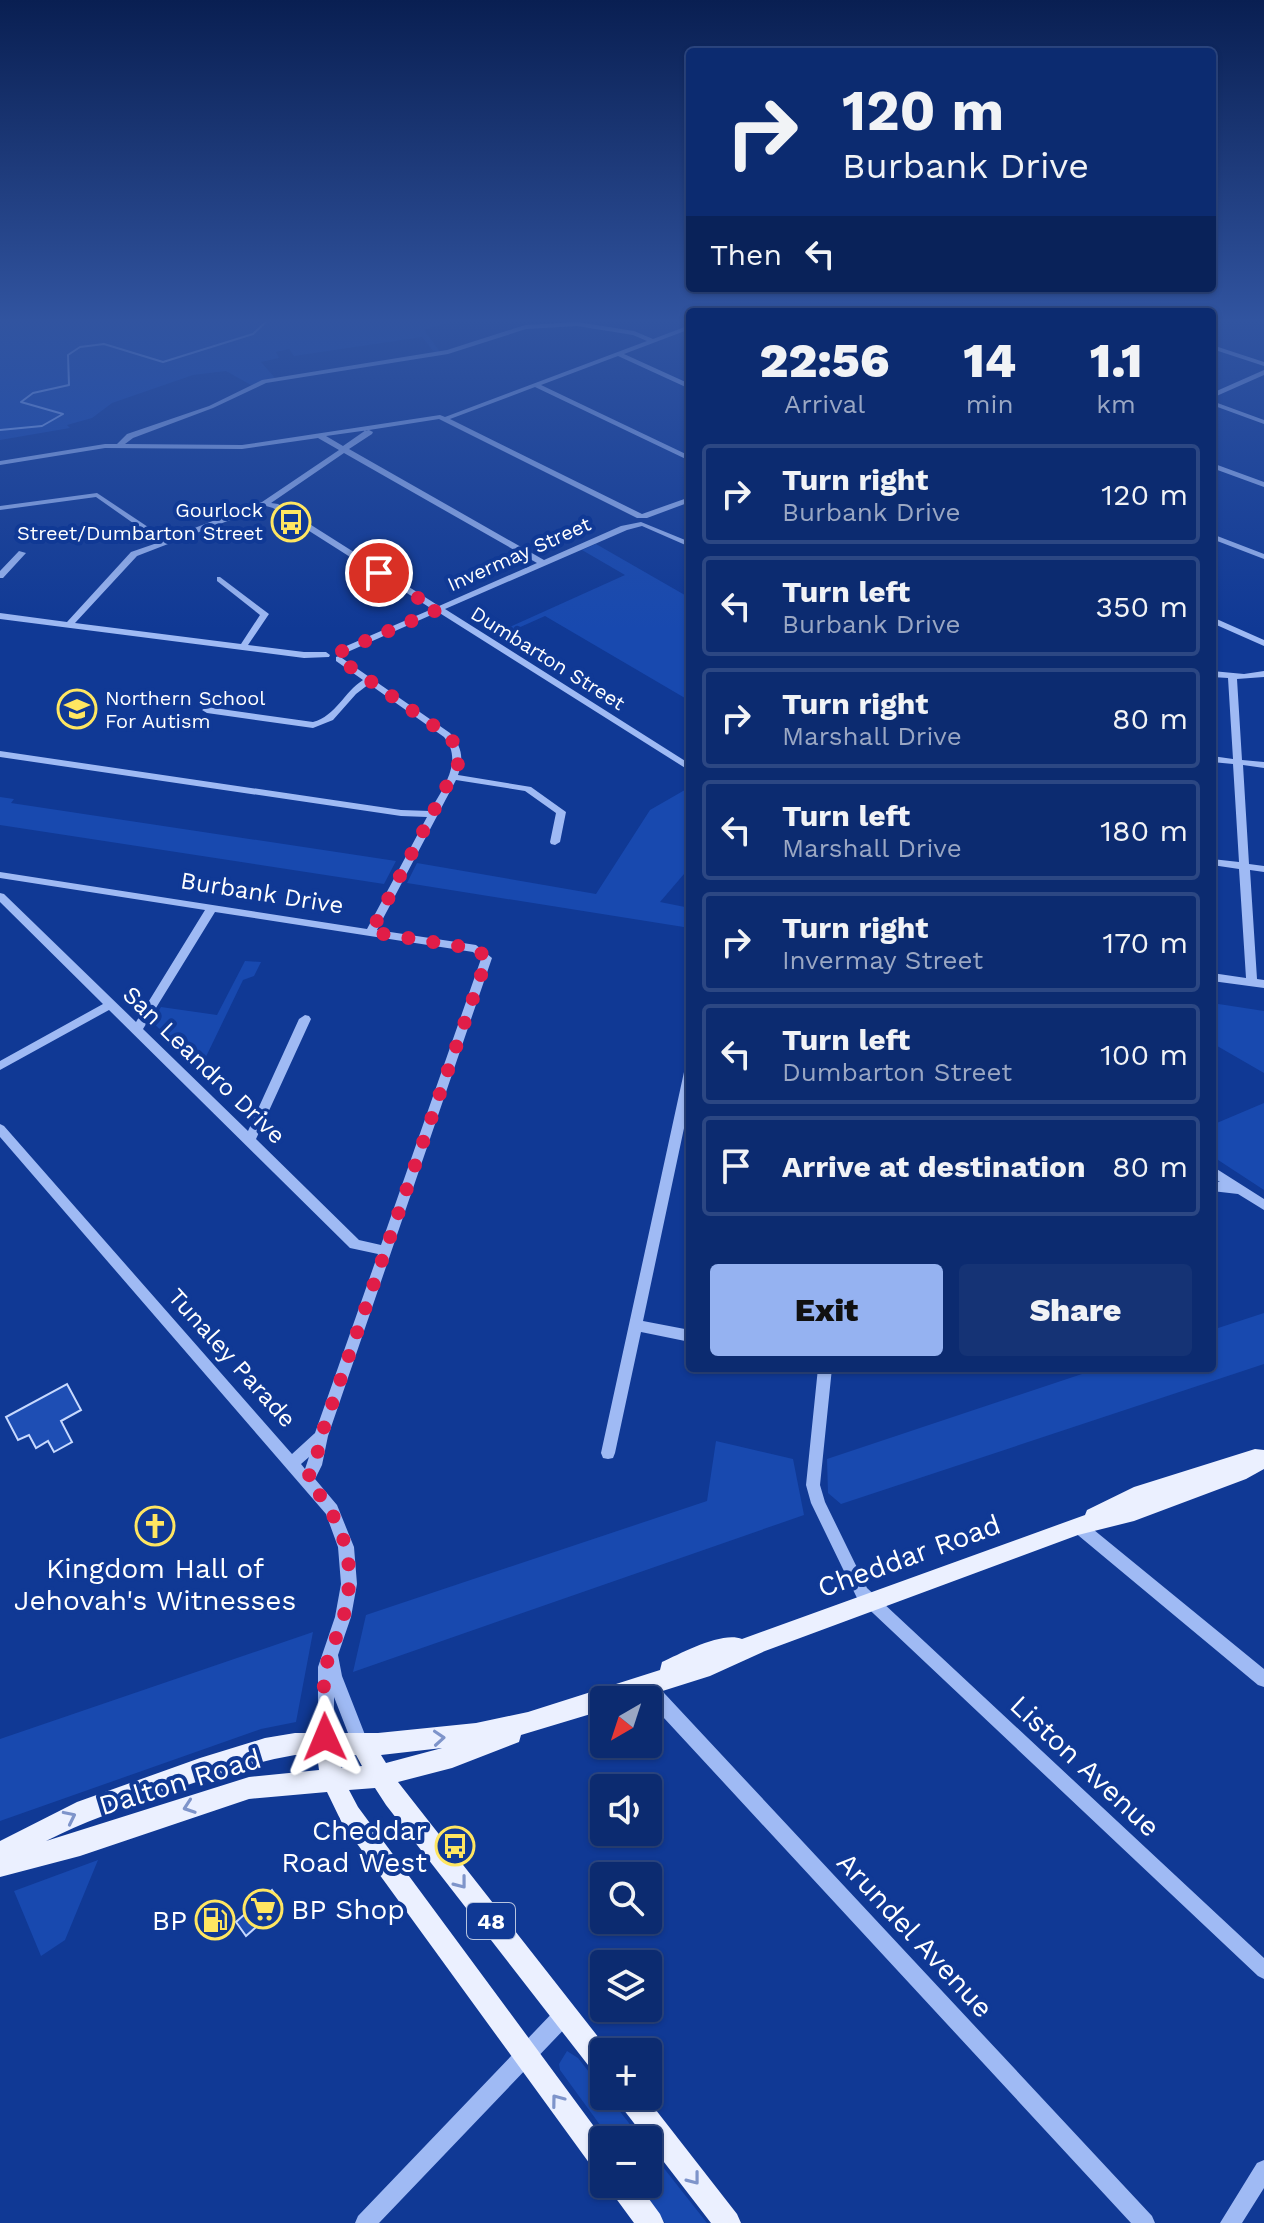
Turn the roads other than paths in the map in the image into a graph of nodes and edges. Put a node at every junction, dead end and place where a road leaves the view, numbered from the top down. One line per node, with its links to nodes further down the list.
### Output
1 (170, 422): 7 (street)
2 (413, 422): 6 (street)
3 (453, 422): 16 (street)
4 (612, 422): 9 (street)
5 (369, 432): 8 (street)
6 (320, 436): 7 (street); 8 (street)
7 (120, 445): 10 (street)
8 (344, 449): 14 (street); 22 (street)
9 (686, 457)
10 (0, 463)
11 (1216, 467): 12 (street)
12 (1264, 485)
13 (686, 501): 16 (street, Invermay Street)
14 (265, 504): 18 (street); 25 (street, Dumbarton Street)
15 (0, 508): 18 (street)
16 (642, 520): 19 (street); 22 (street, Invermay Street)
17 (1216, 538): 21 (street)
18 (164, 541): 28 (street)
19 (686, 543)
20 (22, 553): 23 (street)
21 (1264, 557)
22 (543, 563): 25 (street, Invermay Street)
23 (0, 576)
24 (220, 579): 30 (street)
25 (437, 610): 31 (street, Invermay Street); 41 (street, Dumbarton Street)
26 (0, 616): 28 (street)
27 (1216, 622): 29 (street)
28 (69, 625): 30 (street)
29 (1264, 643)
30 (243, 647): 31 (street)
31 (340, 655): 35 (street)
32 (1264, 674): 34 (street)
33 (1216, 675): 34 (street)
34 (1232, 677): 39 (street)
35 (368, 681): 36 (street); 42 (street)
36 (207, 710)
37 (0, 754): 43 (street)
38 (1216, 759): 39 (street)
39 (1236, 761): 40 (street); 46 (street)
40 (1264, 765)
41 (686, 766)
42 (453, 777): 43 (street); 44 (street)
43 (432, 817): 51 (street)
44 (555, 842)
45 (1216, 862): 46 (street)
46 (1244, 866): 47 (street); 53 (street)
47 (1264, 869)
48 (2, 879): 50 (street, Burbank Drive)
49 (0, 896): 54 (street, San Leandro Drive)
50 (212, 908): 51 (street, Burbank Drive); 56 (street)
51 (371, 932): 65 (street, Burbank Drive)
52 (1216, 978): 53 (street)
53 (1258, 984)
54 (111, 1004): 56 (street, San Leandro Drive); 57 (street)
55 (305, 1019): 60 (street)
56 (137, 1029): 60 (street, San Leandro Drive)
57 (0, 1066)
58 (686, 1108): 66 (street)
59 (0, 1129): 72 (street, Tunaley Parade)
60 (250, 1139): 65 (street, San Leandro Drive)
61 (1216, 1174): 63 (street)
62 (1216, 1187): 63 (street)
63 (1243, 1192): 64 (street)
64 (1264, 1205)
65 (385, 1251): 69 (street, Burbank Drive)
66 (638, 1326): 67 (street); 70 (street)
67 (686, 1335)
68 (825, 1372): 75 (street, Liston Avenue)
69 (321, 1436): 72 (street, Burbank Drive); 73 (street, Burbank Drive)
70 (608, 1453)
71 (1264, 1458): 74 (main road, Cheddar Road)
72 (293, 1463): 73 (street, Tunaley Parade)
73 (307, 1479): 76 (street, Tunaley Parade)
74 (1078, 1526): 75 (main road, Cheddar Road); 77 (street)
75 (871, 1601): 78 (main road, Cheddar Road); 86 (street, Liston Avenue)
76 (331, 1649): 80 (street, Tunaley Parade); 81 (street)
77 (1264, 1679)
78 (645, 1685): 79 (main road, Cheddar Road); 97 (street, Arundel Avenue)
79 (528, 1723): 81 (main road, Cheddar Road, one-way to 79); 82 (main road, Cheddar Road)
80 (326, 1745): 81 (main road, Dalton Road); 83 (main road); 84 (main road, Dalton Road, one-way to 80)
81 (362, 1745): 82 (main road, 48)
82 (379, 1776): 83 (main road, Dalton Road); 87 (main road, 48, one-way to 87)
83 (332, 1779): 85 (main road, Dalton Road, one-way to 85); 89 (main road, 48)
84 (0, 1853)
85 (0, 1865)
86 (1264, 1970)
87 (565, 2014): 88 (main road, 48); 89 (street)
88 (590, 2047)
89 (524, 2056): 91 (main road, 48, one-way to 89); 94 (street)
90 (640, 2110): 96 (main road, one-way to 96)
91 (590, 2143)
92 (1264, 2170): 98 (street)
93 (632, 2198): 95 (main road)
94 (365, 2223)
95 (651, 2223)
96 (728, 2223)
97 (1145, 2223)
98 (1230, 2223)

